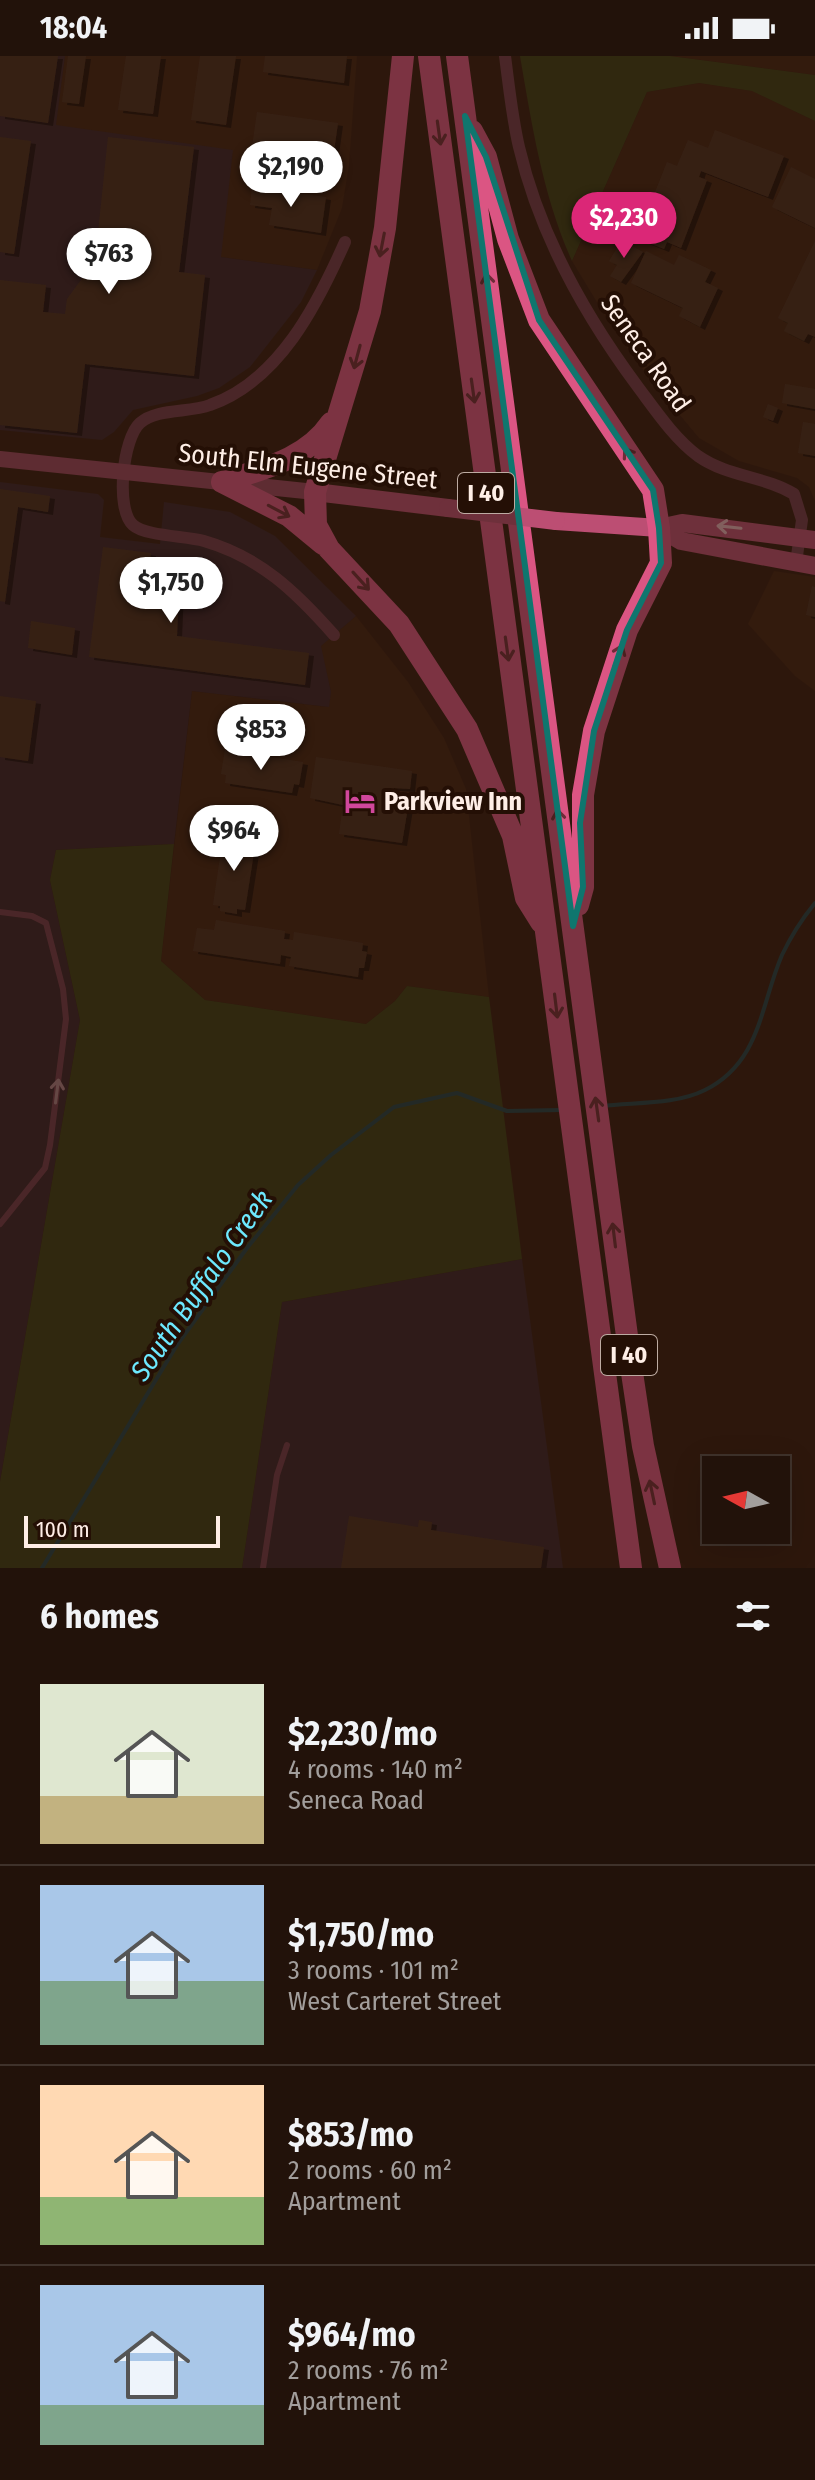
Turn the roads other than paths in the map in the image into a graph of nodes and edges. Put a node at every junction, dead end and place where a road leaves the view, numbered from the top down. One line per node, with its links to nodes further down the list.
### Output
1 (403, 56): 7 (highway, one-way to 7)
2 (429, 56): 19 (highway, I 40, one-way to 19)
3 (457, 56): 5 (highway, I 40)
4 (505, 56): 13 (street, Seneca Road)
5 (465, 116): 12 (highway, one-way to 5); 18 (highway, I 40, one-way to 5)
6 (345, 242): 9 (street)
7 (345, 402): 10 (highway); 11 (highway)
8 (0, 459): 9 (main road, South Elm Eugene Street)
9 (125, 472): 10 (main road, South Elm Eugene Street); 16 (street)
10 (222, 482): 11 (main road, South Elm Eugene Street); 14 (highway, one-way to 14)
11 (315, 492): 12 (main road, South Elm Eugene Street, bridge); 14 (highway)
12 (659, 528): 13 (main road, South Elm Eugene Street, one-way to 12); 15 (main road, South Elm Eugene Street); 18 (highway, one-way to 12)
13 (807, 538): 15 (street, Seneca Road)
14 (329, 549): 19 (highway, one-way to 19)
15 (806, 564)
16 (334, 635)
17 (0, 912): 20 (lane, one-way to 17)
18 (573, 926): 24 (highway, I 40, one-way to 18)
19 (546, 930): 23 (highway, I 40, one-way to 23)
20 (0, 1224)
21 (287, 1445): 22 (lane)
22 (263, 1568)
23 (631, 1568)
24 (670, 1568)

